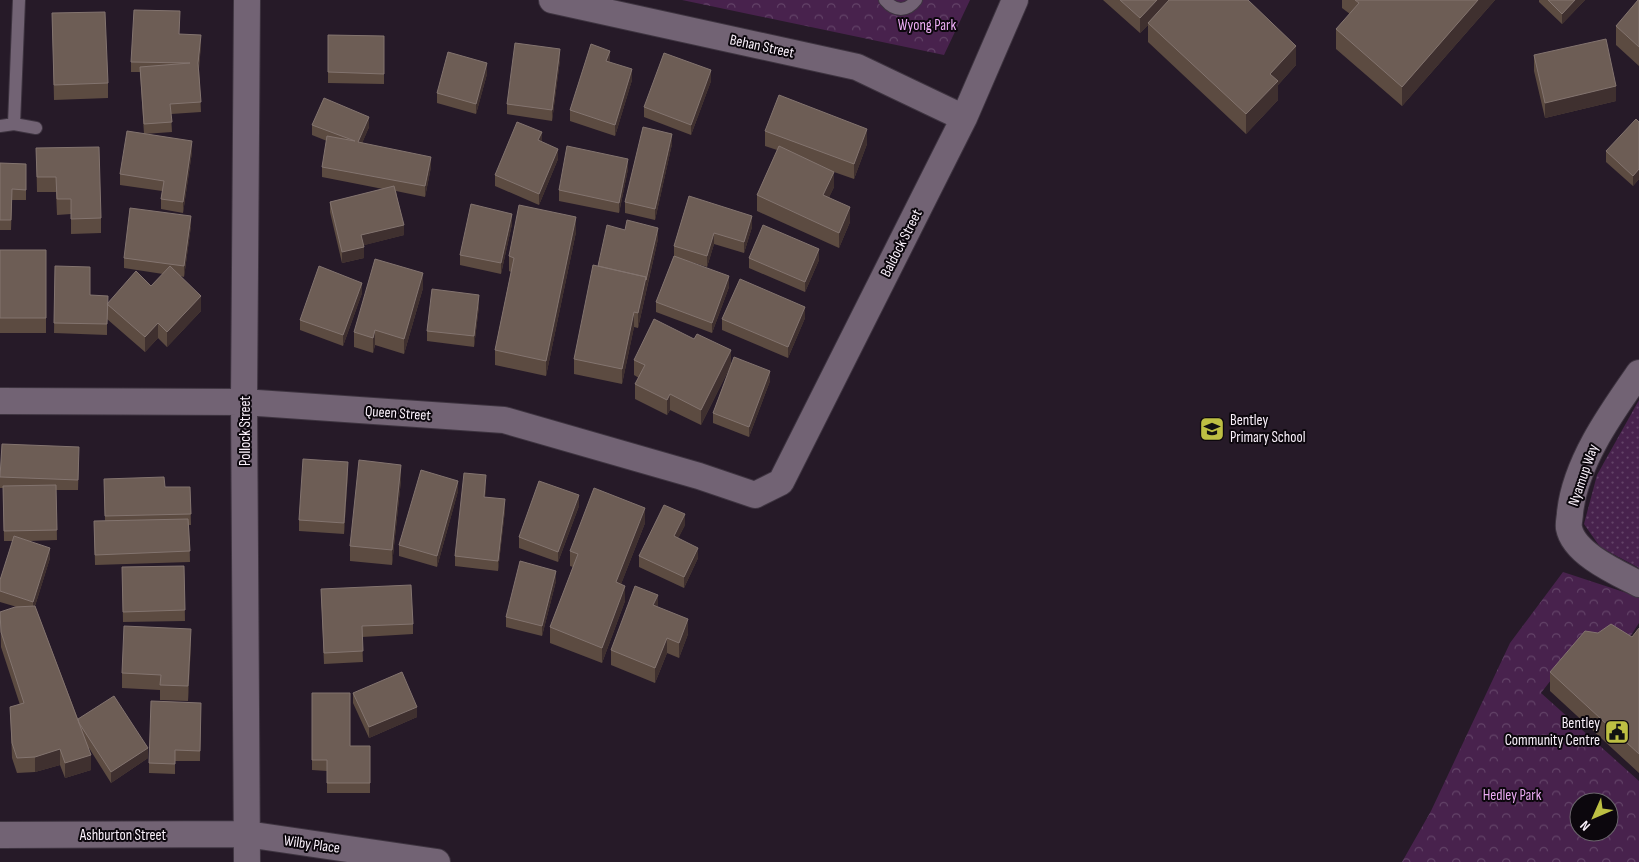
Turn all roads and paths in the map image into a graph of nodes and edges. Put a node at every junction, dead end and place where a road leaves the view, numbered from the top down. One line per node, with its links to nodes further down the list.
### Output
1 (19, 0): 8 (lane)
2 (247, 0): 13 (street, Pollock Street)
3 (552, 0): 7 (street, Behan Street)
4 (885, 0): 5 (lane)
5 (916, 0)
6 (1015, 0): 7 (street, Baldock Street)
7 (964, 118): 14 (street, Baldock Street)
8 (14, 124): 9 (lane); 10 (lane)
9 (0, 126)
10 (36, 128)
11 (1639, 373): 15 (street, Nyamup Way)
12 (0, 401): 13 (street, Queen Street)
13 (244, 402): 14 (street, Queen Street); 16 (street, Pollock Street)
14 (782, 482)
15 (1639, 584)
16 (246, 834): 17 (street, Ashburton Street); 18 (street, Pollock Street); 19 (street, Wilby Place)
17 (0, 835)
18 (247, 862)
19 (437, 862)

